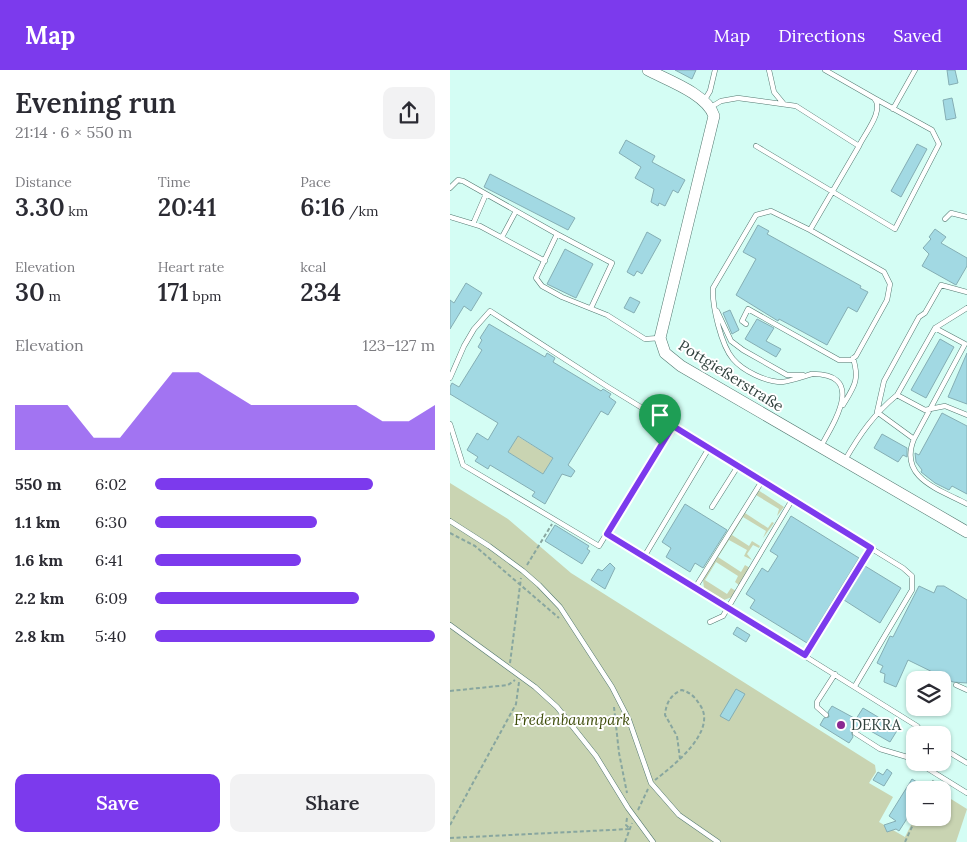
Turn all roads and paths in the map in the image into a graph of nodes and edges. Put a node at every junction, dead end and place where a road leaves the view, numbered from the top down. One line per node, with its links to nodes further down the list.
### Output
1 (648, 70): 8 (street)
2 (715, 70): 8 (lane)
3 (769, 70): 7 (lane)
4 (826, 70): 6 (lane)
5 (915, 70): 9 (lane)
6 (874, 98): 9 (lane); 11 (lane)
7 (783, 103): 8 (lane); 11 (lane)
8 (710, 108): 30 (street, Pottgießerstraße)
9 (893, 109): 13 (lane)
10 (756, 146): 13 (lane)
11 (859, 146): 13 (lane)
12 (450, 188): 14 (lane)
13 (832, 192): 20 (lane)
14 (486, 194): 15 (lane); 19 (lane)
15 (516, 211): 21 (lane); 22 (lane)
16 (967, 216): 18 (lane)
17 (450, 217): 19 (lane)
18 (945, 218)
19 (473, 224): 22 (lane)
20 (810, 230): 25 (lane); 31 (lane)
21 (558, 234): 23 (lane); 26 (lane)
22 (502, 237): 23 (lane)
23 (545, 261): 26 (lane)
24 (967, 292): 37 (lane)
25 (714, 305): 32 (lane); 32 (lane)
26 (591, 308): 30 (lane)
27 (967, 308): 29 (lane)
28 (746, 324): 31 (lane)
29 (935, 328): 34 (lane); 36 (lane)
30 (660, 338): 43 (street, Pottgießerstraße)
31 (853, 358): 35 (lane)
32 (812, 374): 35 (lane)
33 (450, 378): 40 (lane)
34 (897, 396): 36 (lane); 37 (lane)
35 (841, 409): 43 (lane)
36 (930, 409): 38 (lane); 41 (lane)
37 (877, 412): 41 (lane); 44 (lane)
38 (967, 415)
39 (450, 424): 50 (lane)
40 (673, 426): 42 (lane); 54 (lane)
41 (914, 439): 48 (lane)
42 (709, 448): 45 (lane); 56 (lane)
43 (820, 448): 44 (street, Pottgießerstraße)
44 (844, 461): 52 (street, Pottgießerstraße)
45 (738, 466): 46 (lane); 49 (lane)
46 (762, 480): 47 (lane); 59 (lane)
47 (792, 500): 55 (lane); 60 (lane)
48 (967, 504)
49 (712, 507)
50 (554, 520): 54 (lane); 57 (path)
51 (450, 521): 57 (lane)
52 (967, 532)
53 (450, 533): 58 (path)
54 (607, 534): 56 (lane)
55 (871, 548): 64 (lane); 69 (lane)
56 (644, 557): 59 (lane)
57 (523, 571): 58 (path); 83 (lane)
58 (519, 582): 61 (path); 65 (path)
59 (695, 588): 60 (lane)
60 (728, 608): 62 (lane); 64 (lane)
61 (558, 618)
62 (710, 622)
63 (450, 625): 65 (lane)
64 (805, 655): 66 (lane)
65 (509, 670): 67 (lane)
66 (835, 674): 69 (lane); 73 (lane)
67 (520, 677): 71 (path); 85 (lane); 87 (path)
68 (956, 685): 70 (lane)
69 (855, 686): 74 (lane)
70 (967, 690)
71 (450, 691)
72 (613, 702): 85 (path)
73 (826, 715)
74 (916, 726)
75 (855, 733): 77 (lane)
76 (951, 753): 79 (lane)
77 (906, 756)
78 (680, 759): 78 (path); 83 (path)
79 (967, 763)
80 (931, 771): 81 (lane)
81 (936, 775): 82 (path); 84 (lane)
82 (933, 781)
83 (651, 783): 86 (path); 93 (lane)
84 (967, 793)
85 (628, 808): 86 (lane)
86 (634, 816): 89 (path); 92 (lane)
87 (450, 825)
88 (912, 826): 94 (path)
89 (630, 829): 90 (path); 91 (path)
90 (450, 838)
91 (625, 842)
92 (652, 842)
93 (718, 842)
94 (905, 842)

